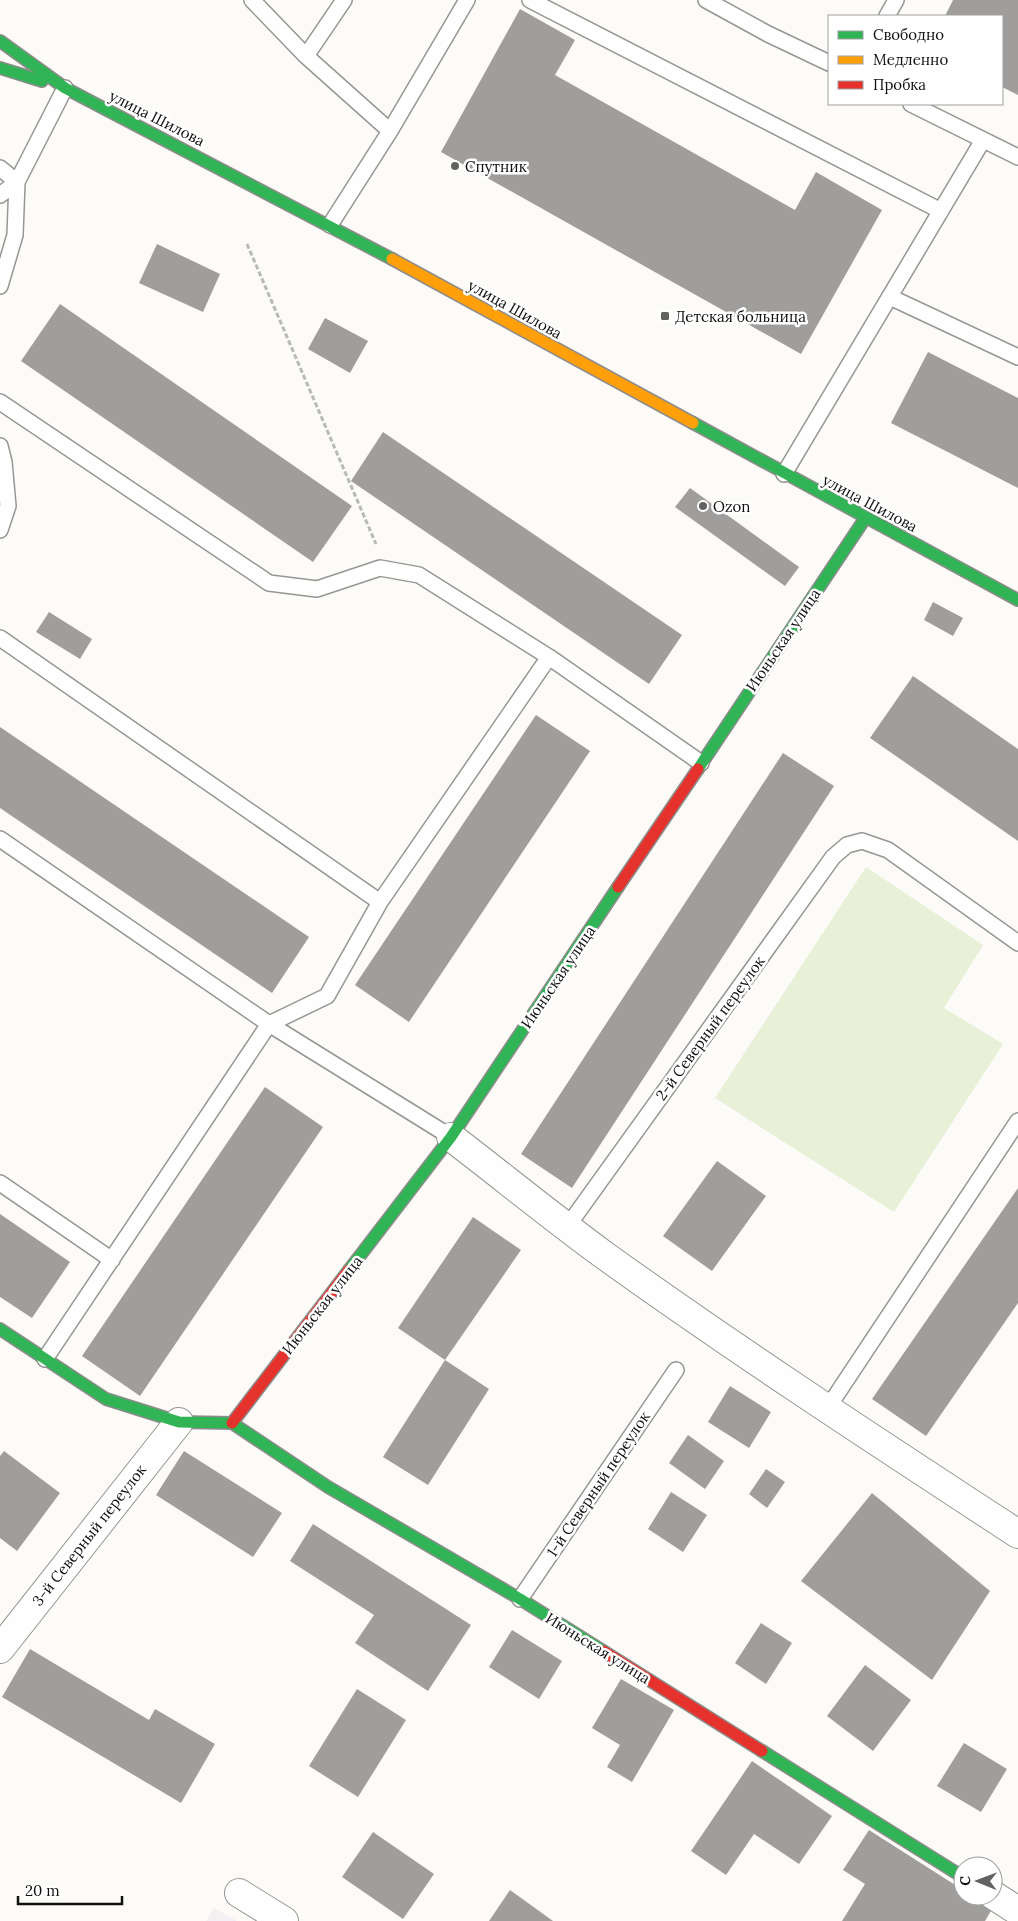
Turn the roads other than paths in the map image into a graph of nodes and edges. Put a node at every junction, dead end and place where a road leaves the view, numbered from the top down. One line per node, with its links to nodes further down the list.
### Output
1 (252, 0): 9 (lane)
2 (344, 0): 9 (lane)
3 (467, 0): 14 (lane)
4 (530, 0): 20 (lane)
5 (706, 0): 10 (lane)
6 (896, 0): 7 (lane)
7 (888, 15)
8 (0, 42): 12 (street, улица Шилова)
9 (306, 56): 14 (lane)
10 (828, 63)
11 (0, 68): 12 (street)
12 (65, 88): 18 (lane); 21 (street, улица Шилова)
13 (913, 105): 15 (lane)
14 (390, 131): 21 (lane)
15 (983, 140): 16 (lane); 20 (lane)
16 (1018, 157)
17 (0, 168): 18 (lane)
18 (17, 182): 19 (lane); 22 (lane)
19 (0, 195)
20 (941, 211): 23 (lane)
21 (330, 226): 27 (street, улица Шилова)
22 (0, 286)
23 (890, 298): 24 (lane); 27 (lane)
24 (1018, 358)
25 (0, 402): 32 (lane)
26 (0, 446): 29 (lane)
27 (784, 474): 28 (street, улица Шилова)
28 (866, 517): 30 (street, улица Шилова); 33 (street, Июньская улица)
29 (0, 530)
30 (1018, 600)
31 (0, 638): 35 (lane)
32 (549, 657): 33 (lane); 35 (lane)
33 (701, 763): 39 (street, Июньская улица)
34 (0, 839): 37 (lane)
35 (380, 902): 37 (lane)
36 (1018, 943): 41 (lane, 2-й Северный переулок)
37 (269, 1024): 39 (lane); 42 (lane)
38 (1018, 1121): 46 (lane)
39 (451, 1137): 41 (street); 48 (street, Июньская улица)
40 (0, 1183): 42 (lane)
41 (567, 1227): 46 (street)
42 (112, 1260): 44 (lane)
43 (0, 1329): 44 (street)
44 (45, 1359): 47 (street)
45 (676, 1370): 50 (lane, 1-й Северный переулок)
46 (828, 1409): 49 (street)
47 (178, 1422): 48 (street); 51 (street, 3-й Северный переулок)
48 (232, 1423): 50 (street, Июньская улица)
49 (1018, 1534)
50 (520, 1599): 52 (street, Июньская улица)
51 (0, 1649)
52 (953, 1871)
53 (239, 1893): 56 (street)
54 (1003, 1902): 55 (street)
55 (1018, 1911)
56 (284, 1921)

